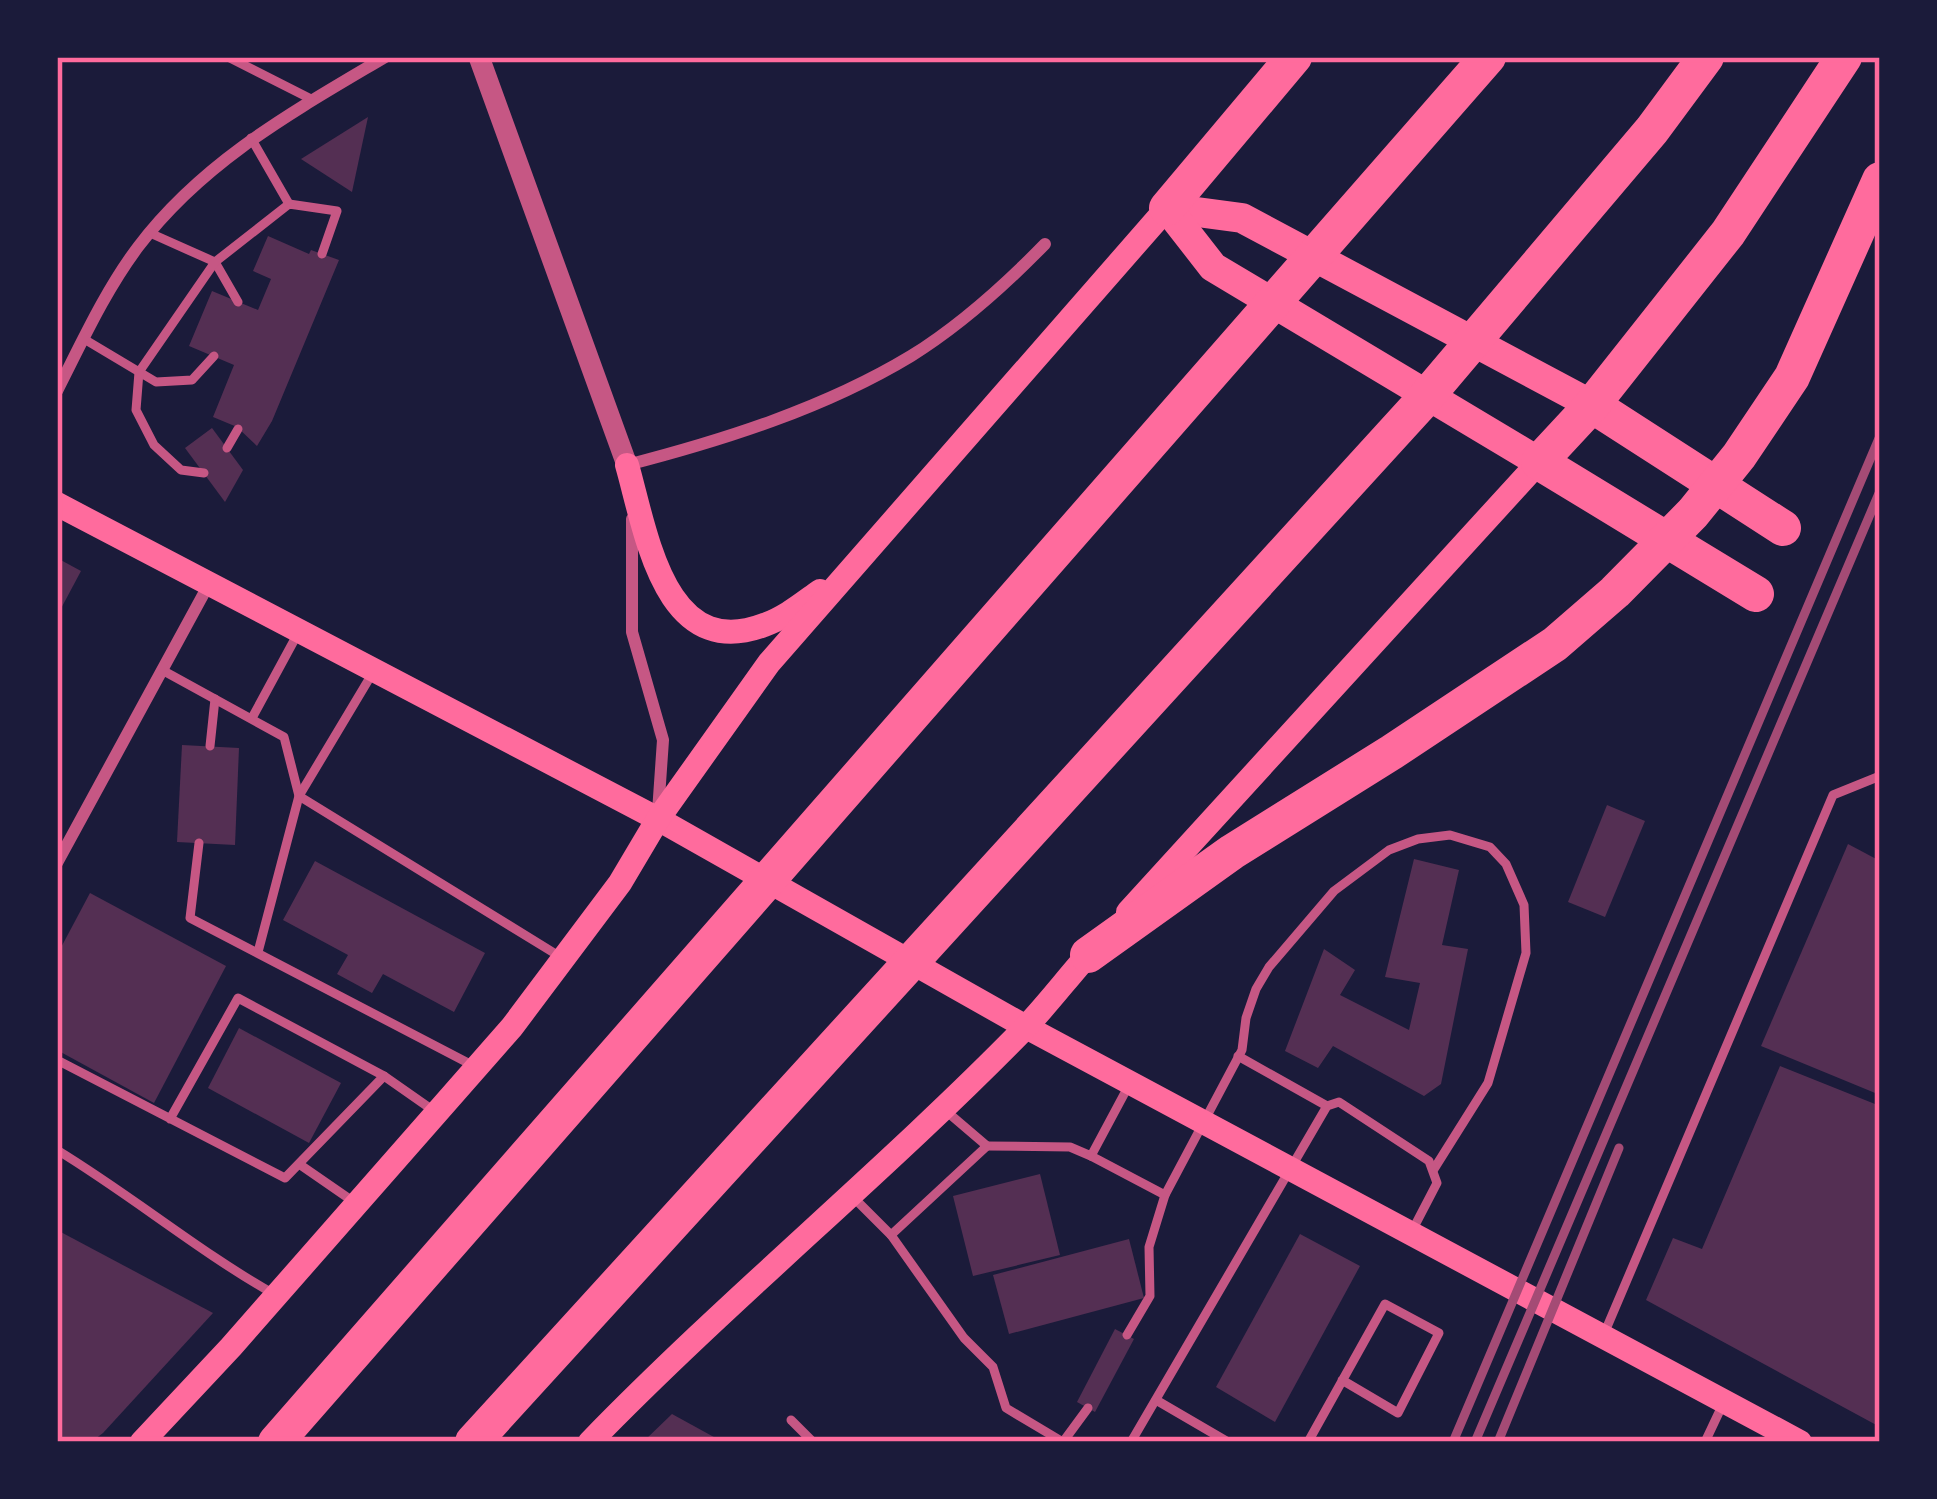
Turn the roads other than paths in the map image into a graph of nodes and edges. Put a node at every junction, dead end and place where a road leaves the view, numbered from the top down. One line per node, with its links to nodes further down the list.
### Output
1 (385, 57): 8 (street)
2 (479, 57): 28 (street)
3 (1294, 57): 12 (highway)
4 (1488, 57): 80 (highway)
5 (1706, 57): 81 (highway)
6 (1844, 57): 24 (highway)
7 (232, 58): 8 (lane)
8 (313, 100): 9 (street)
9 (251, 138): 11 (lane); 13 (street)
10 (1880, 180): 47 (highway)
11 (289, 204): 15 (lane); 16 (lane)
12 (1167, 208): 24 (highway); 27 (highway); 32 (main road)
13 (150, 233): 16 (lane); 18 (street)
14 (1045, 244): 28 (street)
15 (322, 254)
16 (215, 262): 17 (lane); 22 (lane)
17 (238, 302)
18 (84, 339): 21 (street); 22 (lane)
19 (57, 355): 21 (lane)
20 (214, 356): 22 (lane)
21 (73, 361): 23 (street)
22 (139, 372): 29 (lane)
23 (57, 391)
24 (1592, 405): 27 (highway); 31 (highway)
25 (238, 429): 26 (lane)
26 (227, 448)
27 (1539, 462): 34 (highway); 47 (main road)
28 (627, 465): 32 (main road); 43 (street)
29 (204, 472)
30 (57, 504): 33 (main road)
31 (1783, 528)
32 (857, 565): 43 (main road)
33 (209, 583): 35 (main road); 36 (street)
34 (1756, 594)
35 (300, 630): 37 (main road); 39 (lane)
36 (162, 670): 38 (lane); 45 (street)
37 (374, 670): 42 (lane); 43 (main road)
38 (215, 699): 39 (lane); 40 (lane)
39 (252, 718): 42 (lane)
40 (210, 746)
41 (1880, 776): 73 (lane)
42 (298, 796): 46 (lane); 48 (lane)
43 (658, 819): 48 (main road); 49 (main road)
44 (199, 843): 46 (lane)
45 (57, 863)
46 (258, 952): 52 (lane)
47 (1088, 955): 49 (main road)
48 (563, 959): 52 (main road)
49 (1026, 1027): 54 (main road); 56 (main road)
50 (1238, 1056): 55 (lane); 59 (lane); 64 (lane)
51 (57, 1060): 58 (lane)
52 (477, 1067): 57 (main road)
53 (384, 1076): 57 (lane); 58 (lane); 63 (lane)
54 (1131, 1083): 59 (main road); 62 (lane)
55 (1327, 1106): 64 (lane); 65 (lane)
56 (943, 1108): 60 (lane); 67 (main road)
57 (436, 1113): 68 (main road)
58 (170, 1119): 63 (lane)
59 (1204, 1123): 65 (main road); 66 (lane)
60 (987, 1146): 62 (lane); 70 (lane)
61 (57, 1150): 71 (lane)
62 (1090, 1156): 66 (lane)
63 (299, 1164): 68 (lane)
64 (1434, 1168): 69 (lane)
65 (1292, 1170): 69 (main road); 75 (lane)
66 (1165, 1195): 72 (lane)
67 (852, 1196): 70 (lane); 82 (main road)
68 (356, 1204): 71 (main road)
69 (1411, 1234): 73 (main road)
70 (891, 1235): 77 (lane)
71 (276, 1296): 79 (main road)
72 (1126, 1335)
73 (1603, 1336): 76 (main road)
74 (1342, 1380): 74 (lane); 88 (lane)
75 (1156, 1400): 84 (lane); 85 (lane)
76 (1725, 1401): 89 (lane); 90 (main road)
77 (1088, 1408)
78 (791, 1420): 83 (lane)
79 (142, 1442)
80 (275, 1442)
81 (473, 1442)
82 (590, 1442)
83 (813, 1442)
84 (1131, 1442)
85 (1228, 1442)
86 (1276, 1442): 87 (lane)
87 (1286, 1442)
88 (1308, 1442)
89 (1705, 1442)
90 (1800, 1442)

